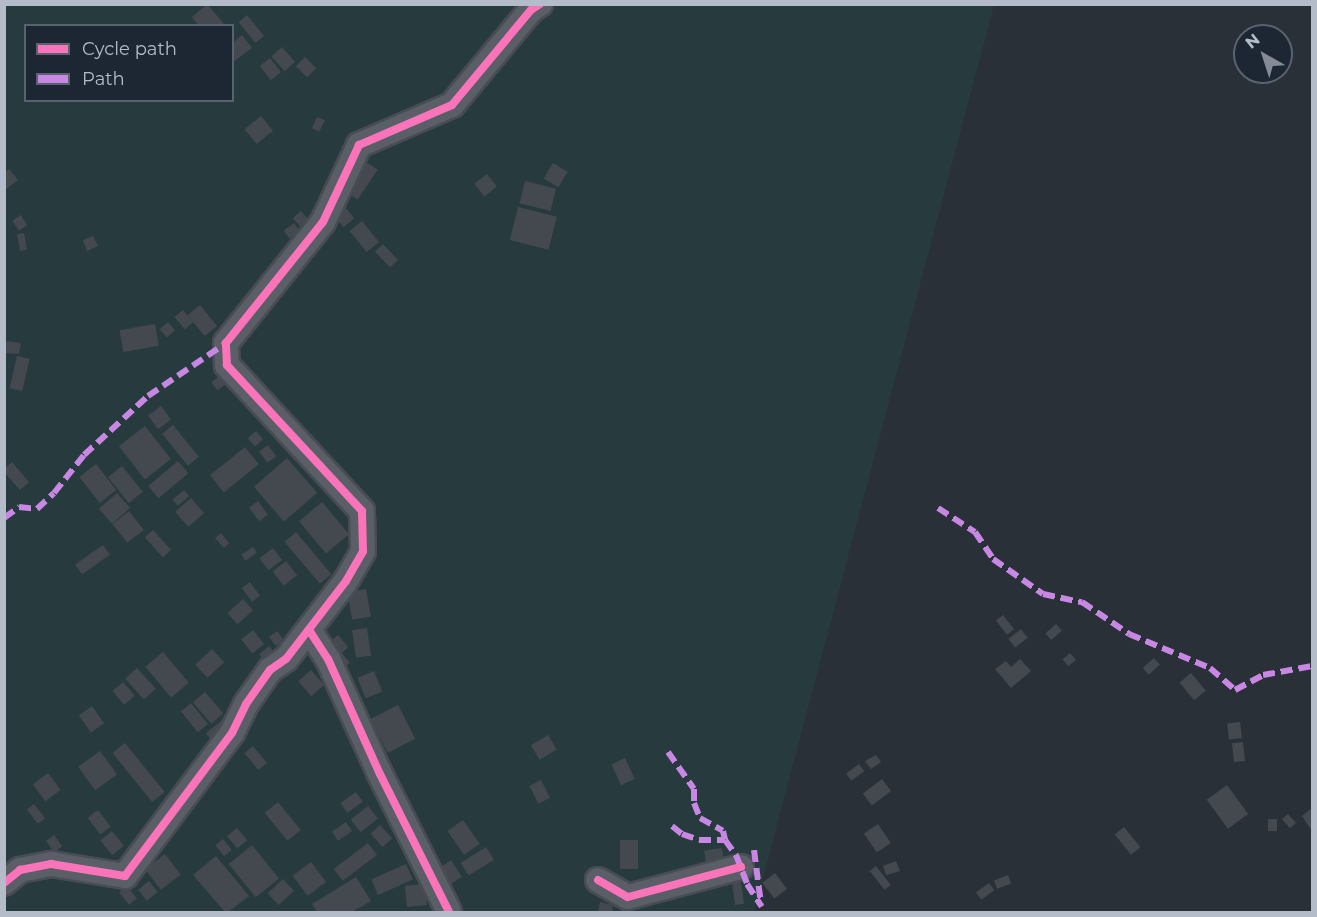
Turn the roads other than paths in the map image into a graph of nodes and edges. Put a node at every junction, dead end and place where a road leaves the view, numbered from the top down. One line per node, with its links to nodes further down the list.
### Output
1 (540, 4): 2 (street)
2 (309, 630): 5 (street); 6 (street)
3 (741, 867): 4 (street)
4 (598, 880)
5 (4, 883)
6 (449, 912)

